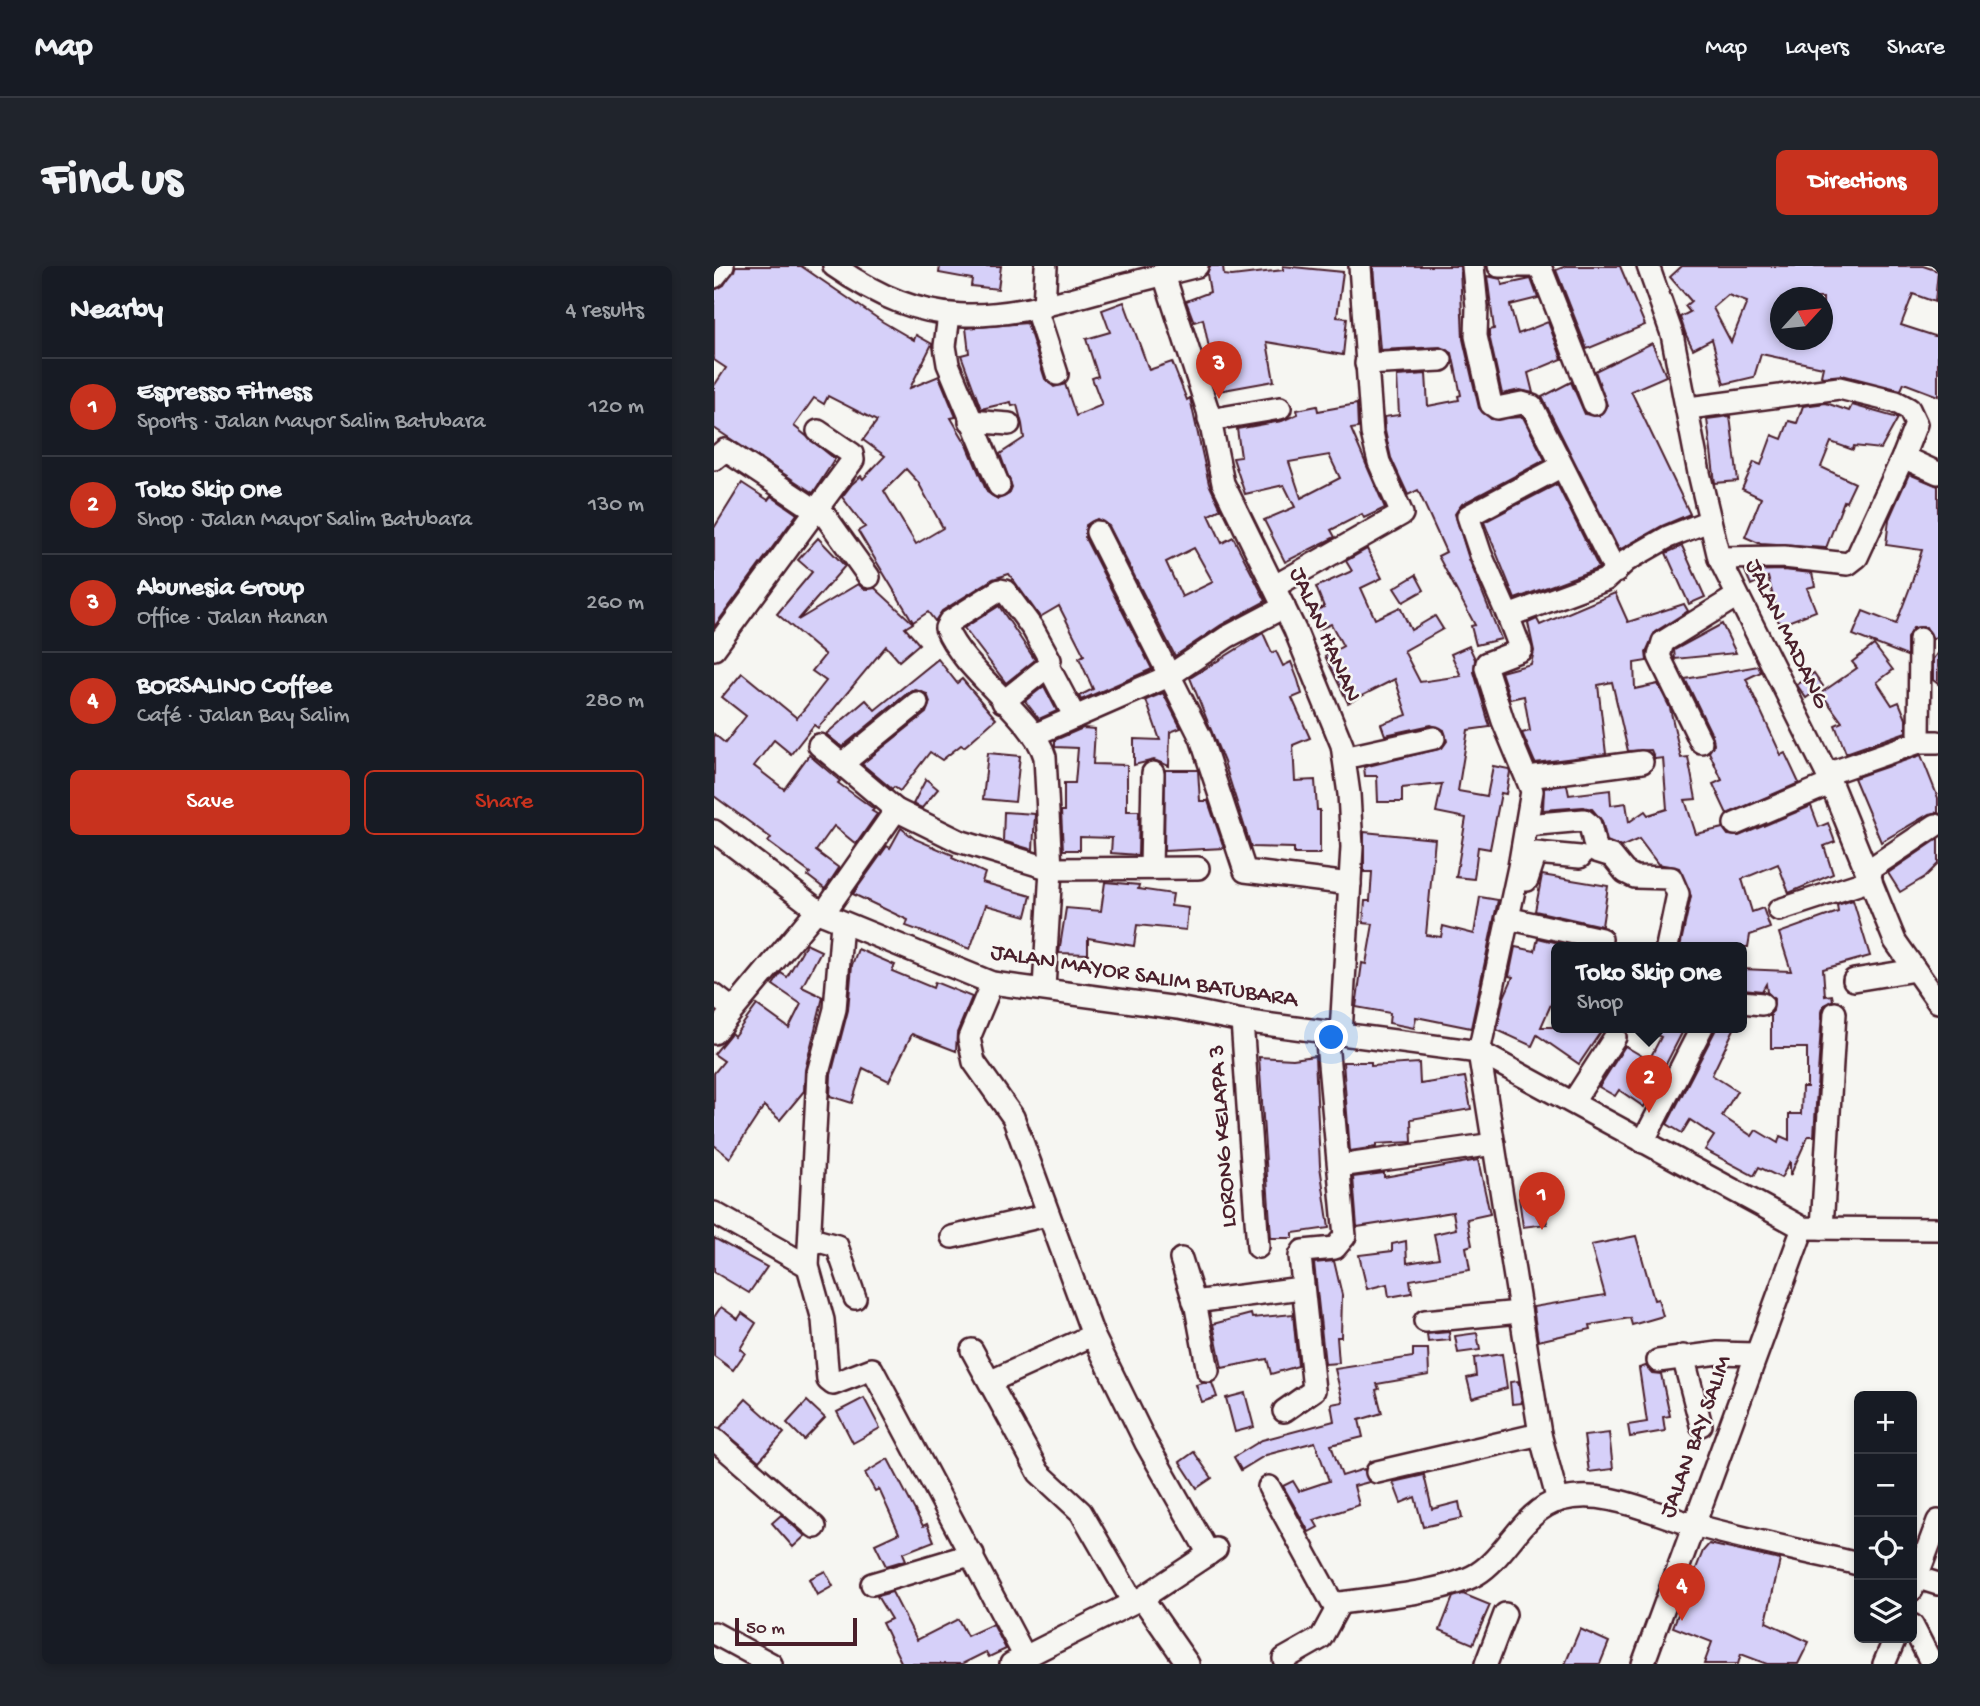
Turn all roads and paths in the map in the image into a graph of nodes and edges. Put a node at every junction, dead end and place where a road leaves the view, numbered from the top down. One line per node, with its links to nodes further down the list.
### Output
1 (723, 266): 12 (street)
2 (834, 266): 14 (street)
3 (1197, 266): 11 (street)
4 (1360, 266): 16 (street)
5 (1473, 266): 27 (street)
6 (1499, 266): 7 (street)
7 (1532, 266)
8 (1540, 266): 18 (street)
9 (1648, 266): 20 (street, JALAN MADANG)
10 (1046, 267): 13 (street)
11 (1164, 275): 13 (street); 21 (street, JALAN HANAN)
12 (714, 277)
13 (1040, 308): 14 (street); 17 (street)
14 (949, 315): 22 (street)
15 (1441, 360): 16 (street)
16 (1366, 364): 36 (street)
17 (1057, 374)
18 (1594, 404)
19 (1280, 408): 21 (street)
20 (1689, 408): 25 (street); 31 (street, JALAN MADANG)
21 (1209, 420): 36 (street, JALAN HANAN)
22 (970, 421): 23 (street); 29 (street)
23 (1009, 424)
24 (818, 431): 30 (street)
25 (1903, 457): 28 (street); 33 (street)
26 (714, 458): 30 (street)
27 (1562, 466): 34 (street); 39 (street)
28 (1938, 473)
29 (999, 486)
30 (817, 511): 35 (street); 41 (street)
31 (1709, 521): 33 (street, JALAN MADANG); 34 (street)
32 (1097, 532): 43 (street)
33 (1719, 558): 37 (street, JALAN MADANG)
34 (1616, 572): 39 (street)
35 (869, 578)
36 (1275, 586): 38 (street, JALAN HANAN)
37 (1737, 596): 49 (street); 57 (street, JALAN MADANG)
38 (1284, 607): 43 (street); 52 (street, JALAN HANAN)
39 (1508, 616): 56 (street)
40 (1920, 639): 50 (street)
41 (714, 649)
42 (1048, 666): 44 (street); 44 (street); 46 (street)
43 (1168, 676): 46 (street); 69 (street)
44 (1003, 702): 47 (street)
45 (917, 703): 54 (street)
46 (1075, 718): 47 (street)
47 (1034, 735): 65 (street)
48 (1434, 738): 52 (street)
49 (1701, 742)
50 (1929, 742): 57 (street)
51 (819, 745): 54 (street)
52 (1344, 758): 69 (street, JALAN HANAN)
53 (1642, 762): 56 (street)
54 (842, 764): 58 (street)
55 (1153, 773): 66 (street)
56 (1528, 777): 60 (street)
57 (1828, 779): 59 (street); 68 (street, JALAN MADANG)
58 (896, 810): 65 (street); 71 (street)
59 (1735, 824)
60 (1527, 825): 67 (street); 74 (street)
61 (1936, 825): 68 (street)
62 (714, 831): 71 (street, JALAN MAYOR SALIM BATUBARA)
63 (1580, 857): 67 (street)
64 (1198, 868): 66 (street)
65 (1051, 869): 66 (street); 78 (street)
66 (1151, 869)
67 (1524, 869): 72 (street)
68 (1869, 876): 70 (street); 75 (street, JALAN MADANG)
69 (1350, 884): 84 (street, JALAN HANAN)
70 (1779, 910)
71 (828, 916): 77 (street, JALAN MAYOR SALIM BATUBARA); 81 (street); 98 (street)
72 (1513, 919): 73 (street); 88 (street)
73 (1601, 939)
74 (1668, 942)
75 (1925, 972): 76 (street); 80 (street, JALAN MADANG)
76 (1854, 980)
77 (992, 983): 78 (street, JALAN MAYOR SALIM BATUBARA); 94 (street)
78 (1044, 988): 83 (street, JALAN MAYOR SALIM BATUBARA)
79 (714, 995): 81 (street)
80 (1938, 1002)
81 (732, 1009): 85 (street)
82 (1835, 1013): 95 (street, JALAN BAY SALIM)
83 (1242, 1021): 84 (street, JALAN MAYOR SALIM BATUBARA); 99 (street, LORONG KELAPA 3)
84 (1334, 1032): 88 (street, JALAN MAYOR SALIM BATUBARA); 92 (street, JALAN HANAN)
85 (714, 1033)
86 (1699, 1033): 90 (street)
87 (1615, 1037): 89 (street)
88 (1479, 1052): 89 (street, JALAN MAYOR SALIM BATUBARA); 91 (street)
89 (1573, 1102): 90 (street, JALAN MAYOR SALIM BATUBARA)
90 (1643, 1142): 95 (street, JALAN MAYOR SALIM BATUBARA)
91 (1494, 1144): 92 (street); 105 (street)
92 (1339, 1166): 102 (street, JALAN HANAN)
93 (714, 1213): 101 (street)
94 (1047, 1215): 97 (street); 107 (street)
95 (1812, 1228): 96 (street, JALAN MAYOR SALIM BATUBARA); 109 (street, JALAN BAY SALIM)
96 (1938, 1229)
97 (952, 1237)
98 (811, 1239): 101 (street); 103 (street)
99 (1258, 1247)
100 (1181, 1259): 104 (street)
101 (808, 1266): 124 (street)
102 (1301, 1288): 104 (street); 114 (street)
103 (855, 1298)
104 (1194, 1302): 112 (street)
105 (1520, 1312): 106 (street); 116 (street)
106 (1425, 1321)
107 (1093, 1335): 113 (street); 130 (street)
108 (972, 1350): 113 (street)
109 (1754, 1354): 110 (street); 122 (street, JALAN BAY SALIM)
110 (1683, 1356): 111 (street); 115 (street)
111 (1658, 1361)
112 (1208, 1371)
113 (991, 1381): 130 (street)
114 (1284, 1411)
115 (1701, 1425)
116 (1540, 1434): 118 (street); 120 (street)
117 (714, 1439): 123 (street)
118 (1377, 1472)
119 (1269, 1487): 131 (street)
120 (1558, 1501): 122 (street); 131 (street)
121 (1938, 1521): 126 (street)
122 (1694, 1525): 125 (street); 141 (street, JALAN BAY SALIM)
123 (815, 1528)
124 (973, 1553): 128 (street); 136 (street)
125 (1854, 1563)
126 (1913, 1580)
127 (1917, 1581): 129 (street)
128 (873, 1584)
129 (1938, 1584)
130 (1137, 1600): 136 (street); 139 (street)
131 (1337, 1604): 137 (street)
132 (1505, 1614): 140 (street)
133 (714, 1633): 138 (street)
134 (1917, 1635): 143 (street)
135 (1893, 1643): 142 (street)
136 (1028, 1659)
137 (1284, 1659)
138 (771, 1664)
139 (1188, 1664)
140 (1486, 1664)
141 (1643, 1664)
142 (1884, 1664)
143 (1932, 1664)

